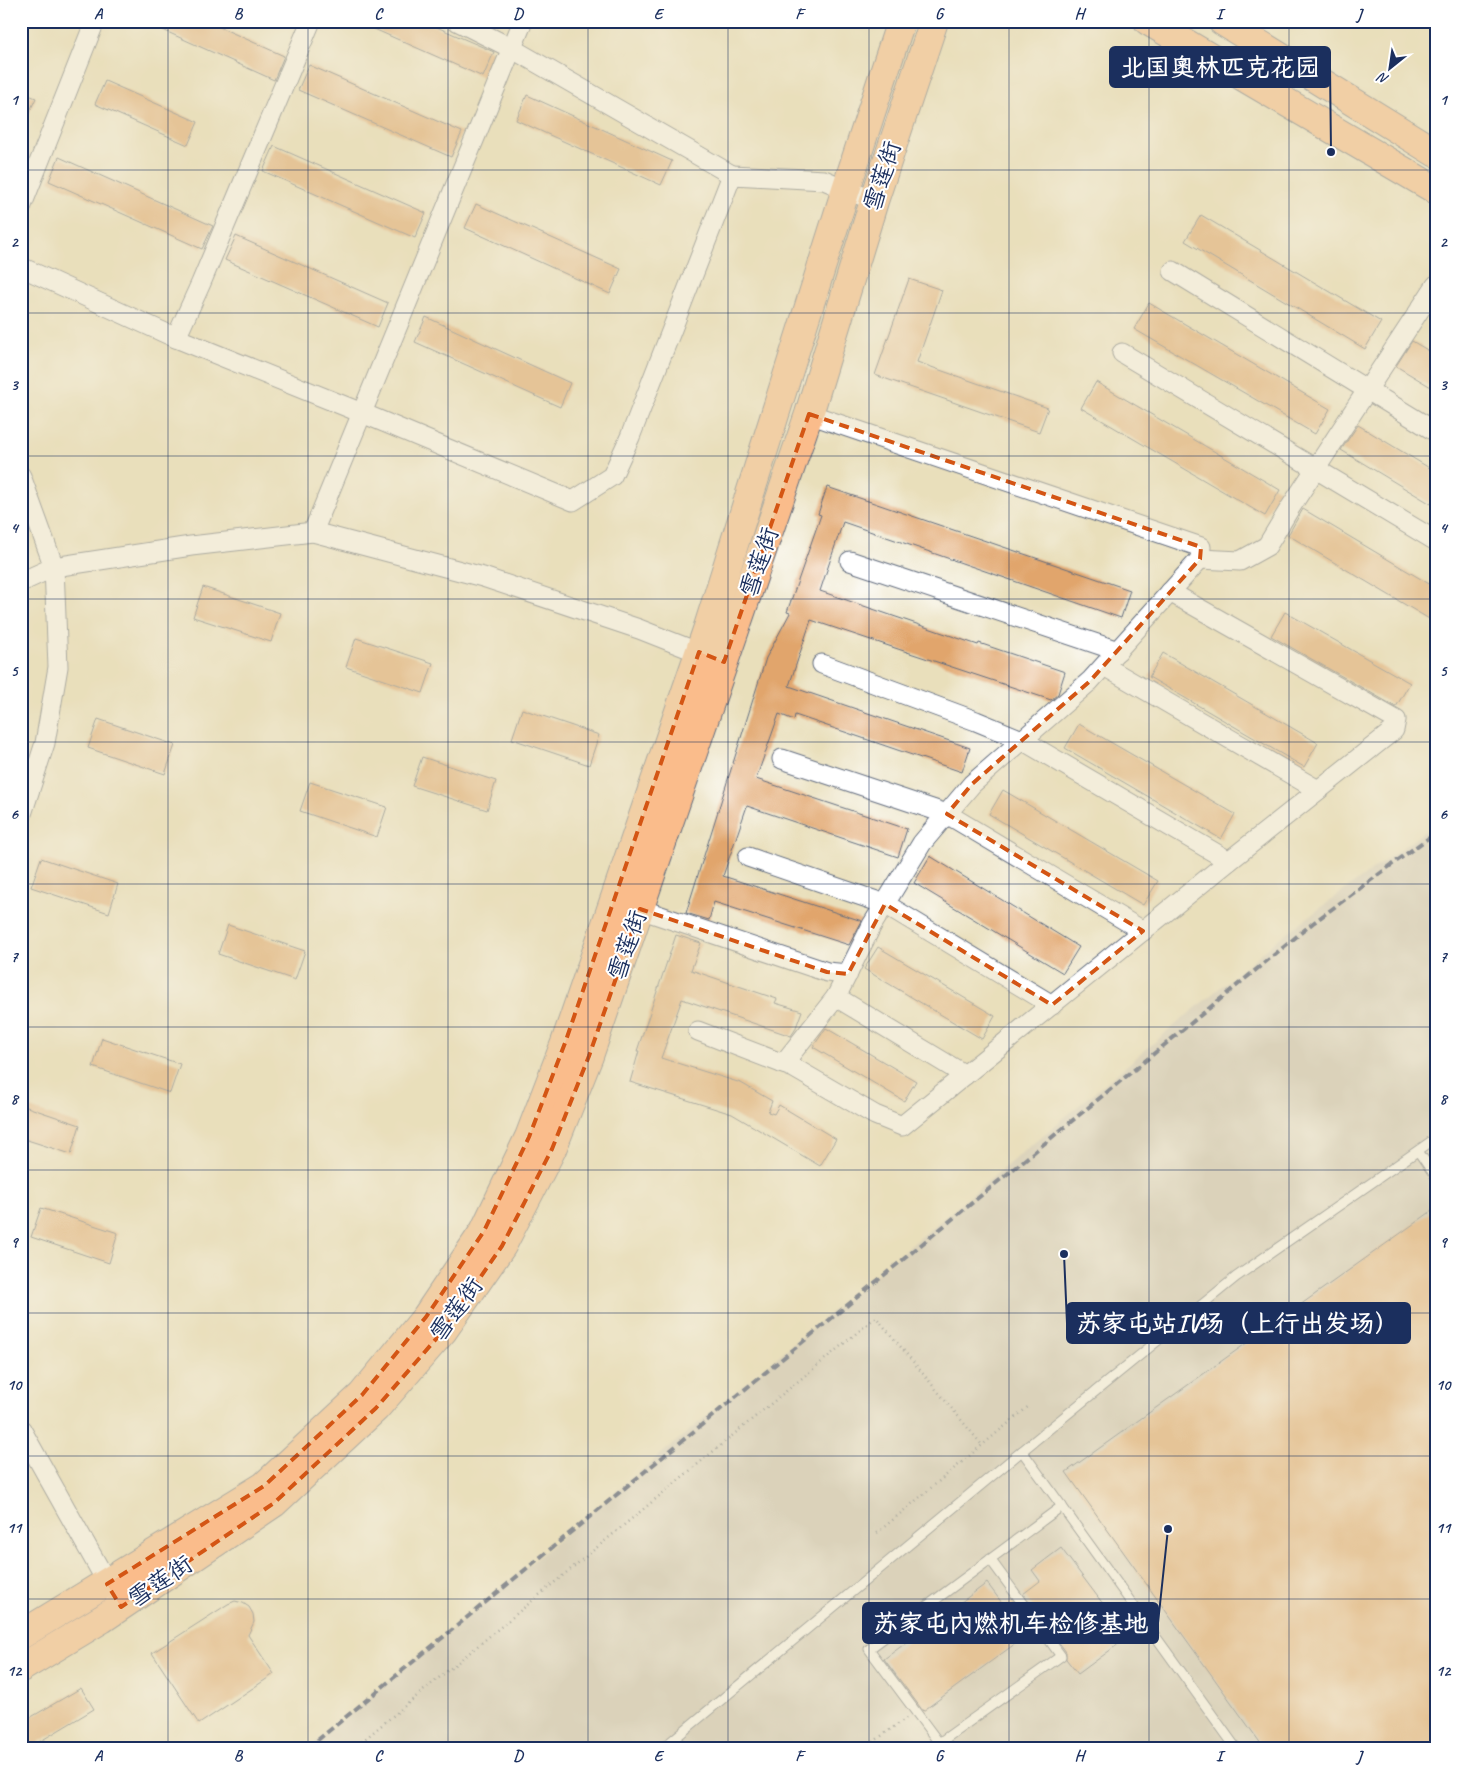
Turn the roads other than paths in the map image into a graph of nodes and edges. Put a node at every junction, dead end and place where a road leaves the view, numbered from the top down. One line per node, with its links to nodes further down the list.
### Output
1 (95, 21): 15 (street)
2 (311, 21): 19 (street)
3 (457, 21): 9 (street)
4 (523, 21): 9 (street)
5 (901, 21): 12 (main road, 雪莲街)
6 (934, 21): 14 (main road, 雪莲街)
7 (1148, 21): 13 (main road)
8 (1222, 21): 10 (main road)
9 (511, 48): 11 (street); 22 (street)
10 (1436, 153)
11 (732, 175): 12 (street); 22 (street)
12 (846, 188): 14 (street); 35 (main road, 雪莲街)
13 (1436, 190)
14 (874, 201): 23 (main road, 雪莲街)
15 (21, 208)
16 (21, 267): 19 (street)
17 (1173, 271): 21 (street)
18 (1436, 285): 21 (street)
19 (176, 338): 22 (street)
20 (1122, 353): 25 (street)
21 (1367, 390): 24 (street); 25 (street)
22 (362, 414): 27 (street)
23 (809, 414): 29 (street); 36 (main road, 雪莲街)
24 (1436, 432)
25 (1316, 469): 28 (street); 29 (street)
26 (21, 476): 31 (street)
27 (313, 532): 31 (street); 35 (street)
28 (1436, 542)
29 (1200, 559): 33 (street)
30 (850, 561): 34 (street)
31 (54, 567): 32 (street); 43 (street)
32 (21, 582)
33 (1170, 592): 34 (street); 41 (street)
34 (1118, 651): 38 (street)
35 (699, 652): 36 (street); 62 (main road, 雪莲街)
36 (724, 662): 47 (main road, 雪莲街)
37 (822, 664): 39 (street)
38 (1104, 666): 39 (street); 41 (street)
39 (1022, 740): 42 (street); 45 (street)
40 (782, 759): 42 (street)
41 (1318, 790): 45 (street)
42 (947, 814): 46 (street); 48 (street)
43 (21, 817)
44 (748, 857): 46 (street)
45 (1229, 861): 48 (street)
46 (885, 904): 49 (street); 51 (street)
47 (640, 909): 49 (street); 63 (main road, 雪莲街)
48 (1143, 932): 51 (street)
49 (848, 974): 50 (street)
50 (836, 997): 53 (street); 54 (street)
51 (1052, 1005): 54 (street)
52 (698, 1031): 53 (street)
53 (783, 1064): 54 (street)
54 (965, 1075)
55 (1436, 1138): 56 (lane)
56 (1418, 1151): 57 (lane); 59 (lane)
57 (1436, 1177)
58 (21, 1429): 62 (street)
59 (1022, 1451): 60 (lane); 66 (lane)
60 (1062, 1506): 61 (lane); 67 (lane)
61 (990, 1559): 61 (lane)
62 (107, 1584): 63 (street); 64 (main road, 雪莲街)
63 (121, 1607): 65 (main road, 雪莲街)
64 (21, 1635)
65 (21, 1668)
66 (663, 1748)
67 (1236, 1748)

